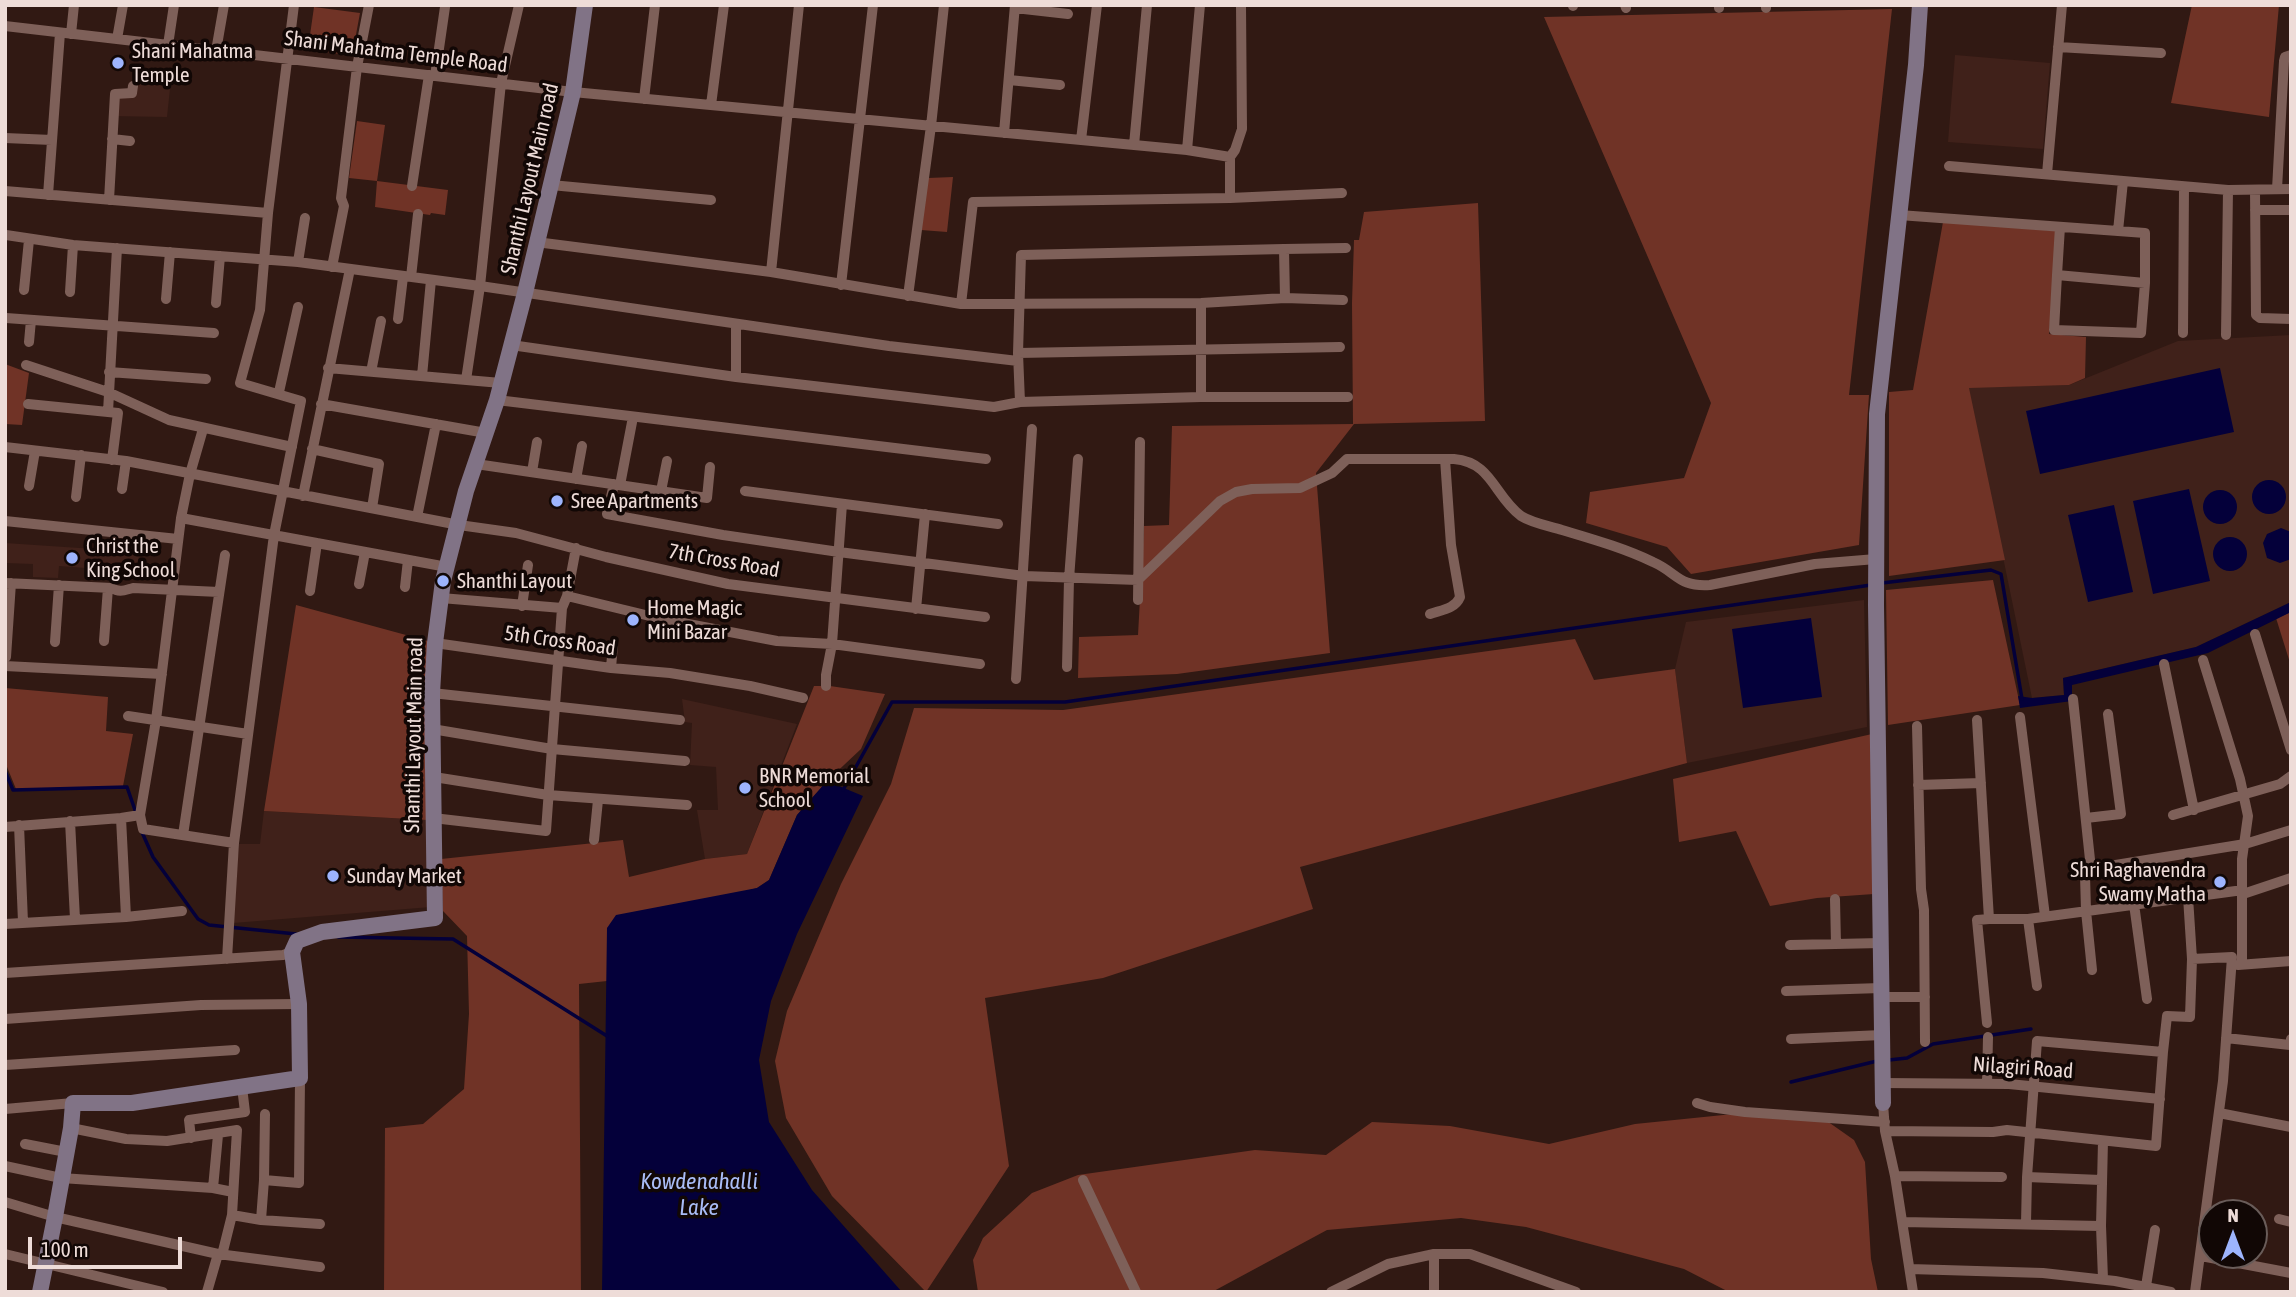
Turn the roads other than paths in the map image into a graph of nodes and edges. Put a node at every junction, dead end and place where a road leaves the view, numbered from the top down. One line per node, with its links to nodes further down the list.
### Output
1 (74, 5): 24 (street)
2 (123, 5): 25 (street)
3 (174, 5): 26 (street)
4 (224, 5): 28 (street)
5 (294, 5): 31 (street)
6 (369, 5): 32 (street)
7 (519, 5): 35 (street)
8 (584, 5): 38 (street, Shanthi Layout Main road)
9 (655, 5): 39 (street)
10 (724, 5): 40 (street)
11 (799, 5): 41 (street)
12 (873, 5): 42 (street)
13 (944, 5): 43 (street)
14 (1097, 5): 48 (street)
15 (1147, 5): 50 (street)
16 (1200, 5): 51 (street)
17 (1241, 5): 52 (street)
18 (1920, 5): 73 (street)
19 (2063, 5): 27 (street)
20 (445, 7): 33 (street)
21 (1015, 7): 22 (street); 34 (street)
22 (1068, 14)
23 (5, 26): 24 (street, Shani Mahatma Temple Road)
24 (65, 33): 25 (street, Shani Mahatma Temple Road); 47 (street)
25 (117, 39): 26 (street, Shani Mahatma Temple Road)
26 (168, 45): 28 (street, Shani Mahatma Temple Road)
27 (2058, 47): 29 (street); 54 (street)
28 (216, 51): 31 (street, Shani Mahatma Temple Road)
29 (2161, 53)
30 (2291, 55): 59 (street)
31 (287, 59): 32 (street, Shani Mahatma Temple Road); 71 (street)
32 (357, 67): 33 (street, Shani Mahatma Temple Road); 88 (street)
33 (432, 76): 35 (street, Shani Mahatma Temple Road); 57 (street)
34 (1009, 80): 36 (street); 44 (street)
35 (501, 83): 38 (street, Shani Mahatma Temple Road); 96 (street)
36 (1060, 85)
37 (133, 86): 46 (street)
38 (573, 92): 39 (street, Shani Mahatma Temple Road); 56 (street, Shanthi Layout Main road)
39 (644, 99): 40 (street, Shani Mahatma Temple Road)
40 (711, 105): 41 (street, Shani Mahatma Temple Road)
41 (787, 113): 42 (street, Shani Mahatma Temple Road); 90 (street)
42 (859, 119): 43 (street, Shani Mahatma Temple Road); 95 (street)
43 (931, 126): 44 (street, Shani Mahatma Temple Road); 100 (street)
44 (1004, 133): 48 (street, Shani Mahatma Temple Road)
45 (5, 138): 47 (street)
46 (112, 139): 49 (street); 67 (street)
47 (52, 140): 65 (street)
48 (1081, 140): 50 (street, Shani Mahatma Temple Road)
49 (130, 141)
50 (1134, 145): 51 (street, Shani Mahatma Temple Road)
51 (1187, 150): 52 (street, Shani Mahatma Temple Road)
52 (1230, 157): 66 (street)
53 (1949, 166): 54 (street)
54 (2047, 174): 55 (street)
55 (2123, 181): 58 (street); 76 (street)
56 (551, 185): 68 (street); 79 (street, Shanthi Layout Main road)
57 (412, 186)
58 (2184, 187): 61 (street); 117 (street)
59 (2277, 189): 60 (street); 62 (street)
60 (2291, 189)
61 (2228, 190): 62 (street); 118 (street)
62 (2255, 190): 69 (street)
63 (5, 191): 65 (street)
64 (1342, 193): 66 (street)
65 (48, 195): 67 (street)
66 (1230, 198): 106 (street)
67 (109, 200): 71 (street)
68 (711, 201)
69 (2255, 209): 70 (street); 111 (street)
70 (2291, 209)
71 (268, 213): 86 (street)
72 (418, 214): 92 (street)
73 (1899, 215): 75 (street); 191 (street)
74 (305, 218): 87 (street)
75 (2060, 227): 76 (street); 91 (street)
76 (2118, 231): 94 (street)
77 (6, 235): 78 (street)
78 (29, 240): 80 (street); 97 (street)
79 (537, 242): 90 (street); 99 (street, Shanthi Layout Main road)
80 (73, 245): 81 (street); 98 (street)
81 (117, 248): 84 (street); 115 (street)
82 (1346, 248): 83 (street)
83 (1284, 249): 101 (street); 107 (street)
84 (170, 252): 85 (street); 102 (street)
85 (220, 256): 86 (street); 104 (street)
86 (264, 261): 87 (street); 134 (street)
87 (298, 262): 88 (street)
88 (332, 267): 89 (street)
89 (350, 269): 92 (street); 125 (street)
90 (771, 272): 95 (street)
91 (2057, 275): 94 (street); 94 (street)
92 (407, 277): 93 (street); 110 (street)
93 (431, 280): 96 (street); 128 (street)
94 (2145, 282)
95 (841, 285): 100 (street)
96 (480, 286): 99 (street); 131 (street)
97 (24, 289)
98 (70, 292)
99 (524, 293): 114 (street); 120 (street, Shanthi Layout Main road)
100 (908, 296): 106 (street)
101 (1285, 298): 103 (street); 105 (street)
102 (166, 299)
103 (1343, 300)
104 (216, 303)
105 (1201, 303): 107 (street); 122 (street)
106 (961, 304): 107 (street)
107 (1020, 305): 123 (street)
108 (298, 307): 134 (street)
109 (6, 318): 112 (street)
110 (398, 319)
111 (2291, 319)
112 (30, 320): 115 (street); 119 (street)
113 (381, 321): 127 (street)
114 (736, 324): 123 (street); 129 (street)
115 (113, 325): 116 (street); 126 (street)
116 (214, 332)
117 (2183, 333)
118 (2226, 335)
119 (29, 342)
120 (511, 345): 129 (street); 132 (street, Shanthi Layout Main road)
121 (1340, 347): 122 (street)
122 (1201, 350): 123 (street); 135 (street)
123 (1018, 357): 138 (street)
124 (26, 365): 133 (street)
125 (328, 368): 127 (street); 140 (street)
126 (109, 372): 130 (street); 133 (street)
127 (371, 372): 128 (street)
128 (422, 376): 131 (street)
129 (736, 377): 138 (street)
130 (206, 379)
131 (466, 380): 132 (street)
132 (501, 383): 137 (street, Shanthi Layout Main road)
133 (108, 392): 141 (street); 144 (street)
134 (279, 393): 151 (street)
135 (1201, 397): 136 (street); 138 (street)
136 (1348, 397)
137 (497, 400): 142 (street); 146 (street, Shanthi Layout Main road)
138 (1020, 402)
139 (28, 404): 141 (street)
140 (321, 404): 143 (street); 152 (street)
141 (108, 412): 158 (street)
142 (632, 418): 155 (street); 166 (street)
143 (436, 424): 146 (street); 177 (street)
144 (203, 429): 151 (street); 164 (street)
145 (1032, 429): 194 (street)
146 (486, 433): 161 (street, Shanthi Layout Main road)
147 (537, 442): 163 (street)
148 (1140, 442): 196 (street)
149 (582, 446): 165 (street)
150 (5, 447): 153 (street, 7th Cross Road)
151 (292, 447): 171 (street)
152 (312, 449): 172 (street); 175 (street)
153 (35, 450): 154 (street, 7th Cross Road); 167 (street)
154 (81, 455): 158 (street, 7th Cross Road); 173 (street)
155 (986, 459)
156 (1078, 459): 195 (street)
157 (1445, 459): 191 (street); 196 (street); 212 (street)
158 (112, 460): 159 (street, 7th Cross Road)
159 (125, 461): 164 (street, 7th Cross Road); 168 (street)
160 (667, 461): 169 (street)
161 (476, 464): 163 (street); 181 (street, Shanthi Layout Main road)
162 (710, 467): 169 (street)
163 (532, 472): 165 (street)
164 (190, 474): 171 (street, 7th Cross Road); 178 (street)
165 (576, 479): 166 (street)
166 (617, 484): 169 (street); 187 (street)
167 (29, 486)
168 (122, 489)
169 (662, 491)
170 (745, 491): 174 (street)
171 (282, 492): 172 (street, 7th Cross Road); 182 (street)
172 (303, 496): 175 (street, 7th Cross Road)
173 (76, 497)
174 (842, 504): 176 (street); 187 (street)
175 (372, 508): 177 (street, 7th Cross Road)
176 (925, 514): 180 (street); 190 (street)
177 (417, 517): 181 (street, 7th Cross Road)
178 (181, 518): 182 (street); 183 (street)
179 (5, 521): 183 (street)
180 (998, 524)
181 (459, 525): 185 (street, 7th Cross Road); 193 (street, Shanthi Layout Main road)
182 (274, 535): 184 (street); 244 (street)
183 (178, 538): 202 (street)
184 (317, 543): 186 (street); 203 (street)
185 (576, 548): 205 (street); 207 (street, 7th Cross Road)
186 (365, 552): 189 (street); 198 (street)
187 (839, 552): 190 (street); 207 (street)
188 (225, 555): 204 (street)
189 (408, 560): 193 (street); 201 (street)
190 (920, 561): 194 (street); 211 (street)
191 (1876, 563): 285 (street)
192 (528, 565): 209 (street)
193 (447, 567): 206 (street, Shanthi Layout Main road)
194 (1024, 576): 195 (street); 229 (street)
195 (1069, 579): 196 (street); 226 (street)
196 (1138, 580): 208 (street)
197 (8, 583): 199 (street); 220 (street)
198 (359, 584)
199 (59, 585): 200 (street); 216 (street)
200 (108, 587): 202 (street); 215 (street)
201 (405, 587)
202 (173, 589): 204 (street); 228 (street)
203 (310, 591)
204 (219, 592): 242 (street)
205 (567, 596): 210 (street); 219 (street)
206 (441, 598): 209 (street); 217 (street, Shanthi Layout Main road)
207 (835, 598): 211 (street, 7th Cross Road); 219 (street)
208 (1138, 600)
209 (522, 606): 210 (street)
210 (562, 608): 222 (street)
211 (916, 609): 213 (street, 7th Cross Road)
212 (1430, 614)
213 (985, 617)
214 (2255, 634): 246 (street)
215 (104, 641)
216 (55, 642)
217 (435, 643): 222 (street, 5th Cross Road); 231 (street, Shanthi Layout Main road)
218 (613, 644): 227 (street)
219 (832, 644): 223 (street); 230 (street)
220 (6, 657)
221 (2203, 660): 253 (street)
222 (558, 661): 227 (street, 5th Cross Road); 234 (street)
223 (981, 664)
224 (2164, 664): 256 (street)
225 (5, 666): 228 (street)
226 (1067, 667)
227 (611, 668): 232 (street, 5th Cross Road)
228 (162, 674): 238 (street)
229 (1016, 679)
230 (826, 686)
231 (432, 693): 234 (street); 243 (street, Shanthi Layout Main road)
232 (803, 698)
233 (2073, 699): 261 (street)
234 (555, 706): 239 (street); 245 (street)
235 (2108, 714): 261 (street)
236 (128, 716): 238 (street)
237 (2020, 717): 278 (street)
238 (156, 720): 242 (street); 257 (street)
239 (680, 720)
240 (1977, 720): 250 (street)
241 (1917, 726): 251 (street)
242 (200, 727): 244 (street); 266 (street)
243 (432, 729): 245 (street); 249 (street, Shanthi Layout Main road)
244 (248, 734): 268 (street)
245 (552, 749): 247 (street); 252 (street)
246 (2291, 750)
247 (685, 761)
248 (2291, 776): 253 (street)
249 (433, 778): 252 (street); 260 (street, Shanthi Layout Main road)
250 (1981, 783): 251 (street); 281 (street)
251 (1918, 785): 298 (street)
252 (548, 795): 254 (street); 260 (street)
253 (2244, 796): 256 (street); 269 (street)
254 (598, 800): 255 (street); 267 (street)
255 (687, 805)
256 (2194, 810): 258 (street)
257 (140, 815): 259 (street); 266 (street)
258 (2173, 815)
259 (121, 818): 262 (street); 279 (street)
260 (433, 818): 288 (street, Shanthi Layout Main road)
261 (2086, 818): 270 (street)
262 (70, 821): 263 (street); 280 (street)
263 (19, 825): 264 (street); 283 (street)
264 (5, 827)
265 (2291, 830): 269 (street)
266 (183, 835): 268 (street)
267 (594, 841)
268 (234, 843): 289 (street)
269 (2245, 844): 270 (street); 272 (street)
270 (2091, 869): 277 (street)
271 (2291, 878): 272 (street)
272 (2243, 892): 273 (street); 292 (street)
273 (2188, 897): 275 (street); 290 (street)
274 (1835, 899): 286 (street)
275 (2134, 904): 277 (street); 299 (street)
276 (182, 911): 279 (street)
277 (2086, 911): 278 (street); 293 (street)
278 (2045, 916): 282 (street)
279 (126, 917): 280 (street)
280 (75, 919): 283 (street)
281 (1989, 919): 282 (street); 302 (street)
282 (2028, 919): 295 (street)
283 (23, 922): 284 (street)
284 (5, 924)
285 (1881, 943): 286 (street); 297 (street)
286 (1836, 944): 287 (street)
287 (1790, 945)
288 (292, 953): 289 (street); 300 (street)
289 (228, 959): 294 (street)
290 (2192, 959): 292 (street); 311 (street)
291 (2291, 961): 292 (street)
292 (2237, 965): 305 (street)
293 (2092, 970)
294 (5, 974)
295 (2037, 986)
296 (1786, 991): 297 (street)
297 (1881, 993): 298 (street); 303 (street)
298 (1925, 996): 308 (street)
299 (2147, 999)
300 (299, 1004): 301 (street); 313 (street)
301 (5, 1018)
302 (1987, 1023)
303 (1882, 1035): 306 (street); 314 (street)
304 (1987, 1037): 315 (street)
305 (2226, 1038): 309 (street); 323 (street)
306 (1791, 1039)
307 (2291, 1039): 309 (street)
308 (1925, 1042)
309 (2290, 1045)
310 (235, 1050): 312 (street)
311 (2163, 1052): 316 (street); 318 (street)
312 (5, 1065)
313 (300, 1078): 317 (street); 339 (street)
314 (1882, 1083): 315 (street, Nilagiri Road); 321 (street)
315 (1987, 1084): 316 (street, Nilagiri Road)
316 (2034, 1086): 318 (street, Nilagiri Road); 328 (street)
317 (242, 1087): 319 (street); 330 (street)
318 (2160, 1099): 331 (street)
319 (73, 1103): 322 (street); 327 (street)
320 (1697, 1103): 325 (street)
321 (1883, 1103): 325 (street)
322 (5, 1109)
323 (2219, 1113): 326 (street); 344 (street)
324 (265, 1114): 339 (street)
325 (1885, 1126): 328 (street); 335 (street)
326 (2291, 1127)
327 (71, 1128): 330 (street); 333 (street)
328 (2031, 1134): 331 (street); 337 (street)
329 (218, 1135): 330 (street); 342 (street); 343 (street)
330 (191, 1138)
331 (2103, 1141): 341 (street)
332 (25, 1144): 333 (street)
333 (66, 1152): 338 (street)
334 (5, 1166): 338 (street)
335 (1895, 1176): 336 (street); 349 (street)
336 (2002, 1177)
337 (2027, 1177): 341 (street); 350 (street)
338 (61, 1178): 342 (street); 347 (street)
339 (264, 1180): 348 (street)
340 (1083, 1180): 369 (street)
341 (2101, 1180): 352 (street)
342 (213, 1188): 343 (street)
343 (233, 1192): 346 (street)
344 (2208, 1199)
345 (5, 1202): 347 (street)
346 (232, 1215): 348 (street); 356 (street)
347 (55, 1217): 356 (street); 357 (street)
348 (261, 1220): 351 (street)
349 (1903, 1222): 350 (street); 359 (street)
350 (2026, 1223): 352 (street)
351 (320, 1224)
352 (2101, 1226): 363 (street)
353 (2155, 1230): 364 (street)
354 (5, 1254): 357 (street)
355 (1434, 1254): 370 (street); 371 (street); 372 (street)
356 (220, 1255): 358 (street); 368 (street)
357 (46, 1262): 366 (street); 367 (street)
358 (320, 1267)
359 (1910, 1269): 363 (street); 373 (street)
360 (2199, 1269): 375 (street)
361 (2268, 1269): 362 (street)
362 (2291, 1273)
363 (2103, 1279): 365 (street)
364 (2146, 1286): 365 (street); 374 (street)
365 (2133, 1288)
366 (40, 1292)
367 (163, 1292)
368 (207, 1292)
369 (1136, 1292)
370 (1331, 1292)
371 (1434, 1292)
372 (1576, 1292)
373 (1913, 1292)
374 (2171, 1292)
375 (2195, 1292)

